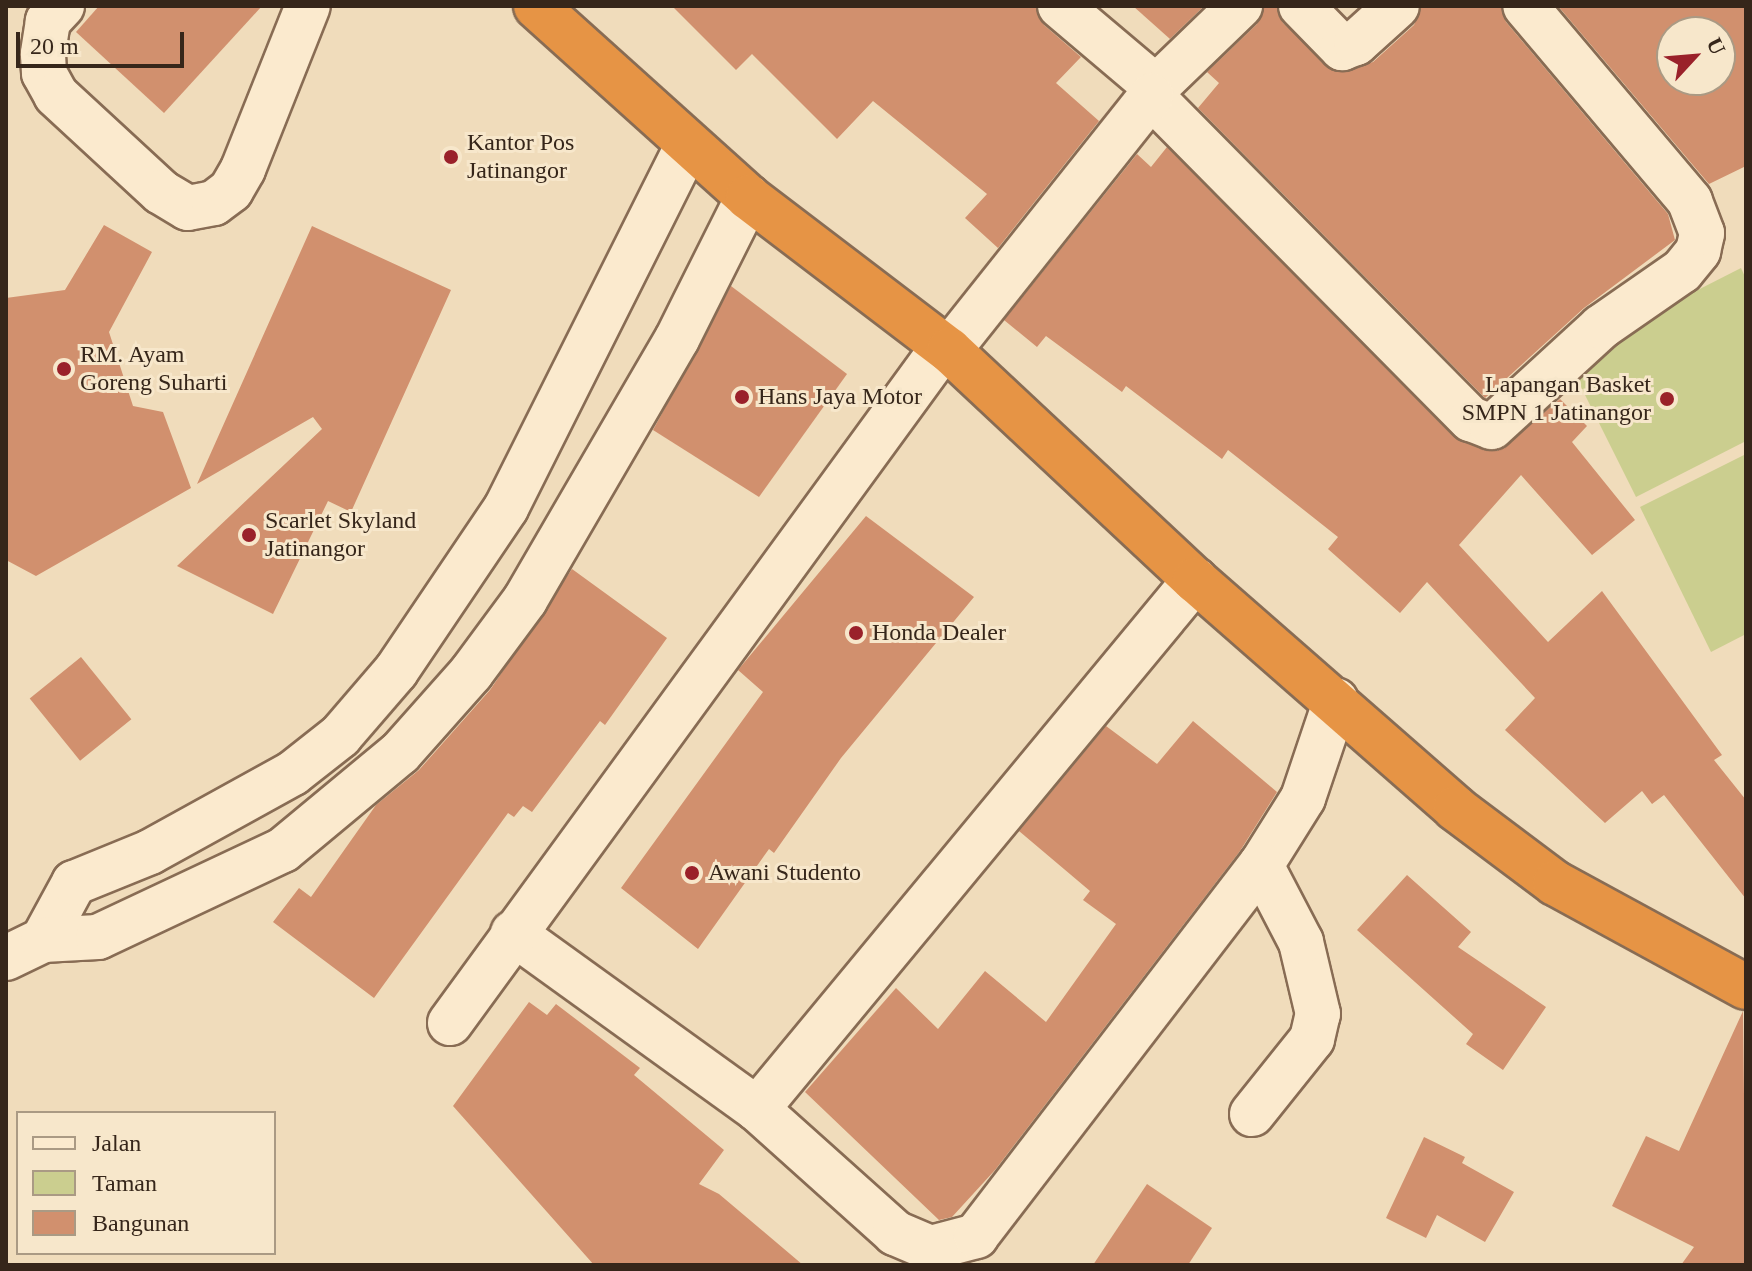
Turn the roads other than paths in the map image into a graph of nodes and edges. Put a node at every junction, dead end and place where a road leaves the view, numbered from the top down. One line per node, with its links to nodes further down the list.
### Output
1 (62, 6): 2 (street)
2 (308, 6)
3 (536, 6): 10 (highway)
4 (1060, 6): 9 (street)
5 (1240, 6): 9 (street)
6 (1301, 6): 7 (street)
7 (1397, 6)
8 (1525, 6): 9 (street)
9 (1154, 91): 12 (street)
10 (688, 145): 11 (highway); 17 (street)
11 (748, 197): 12 (highway); 17 (street)
12 (946, 348): 13 (highway); 16 (street)
13 (1195, 580): 14 (highway); 20 (street)
14 (1336, 700): 15 (street); 18 (highway)
15 (1261, 865): 20 (street); 21 (street)
16 (513, 933): 19 (street); 20 (street)
17 (25, 949)
18 (1746, 987)
19 (450, 1023)
20 (757, 1109)
21 (1252, 1114)

